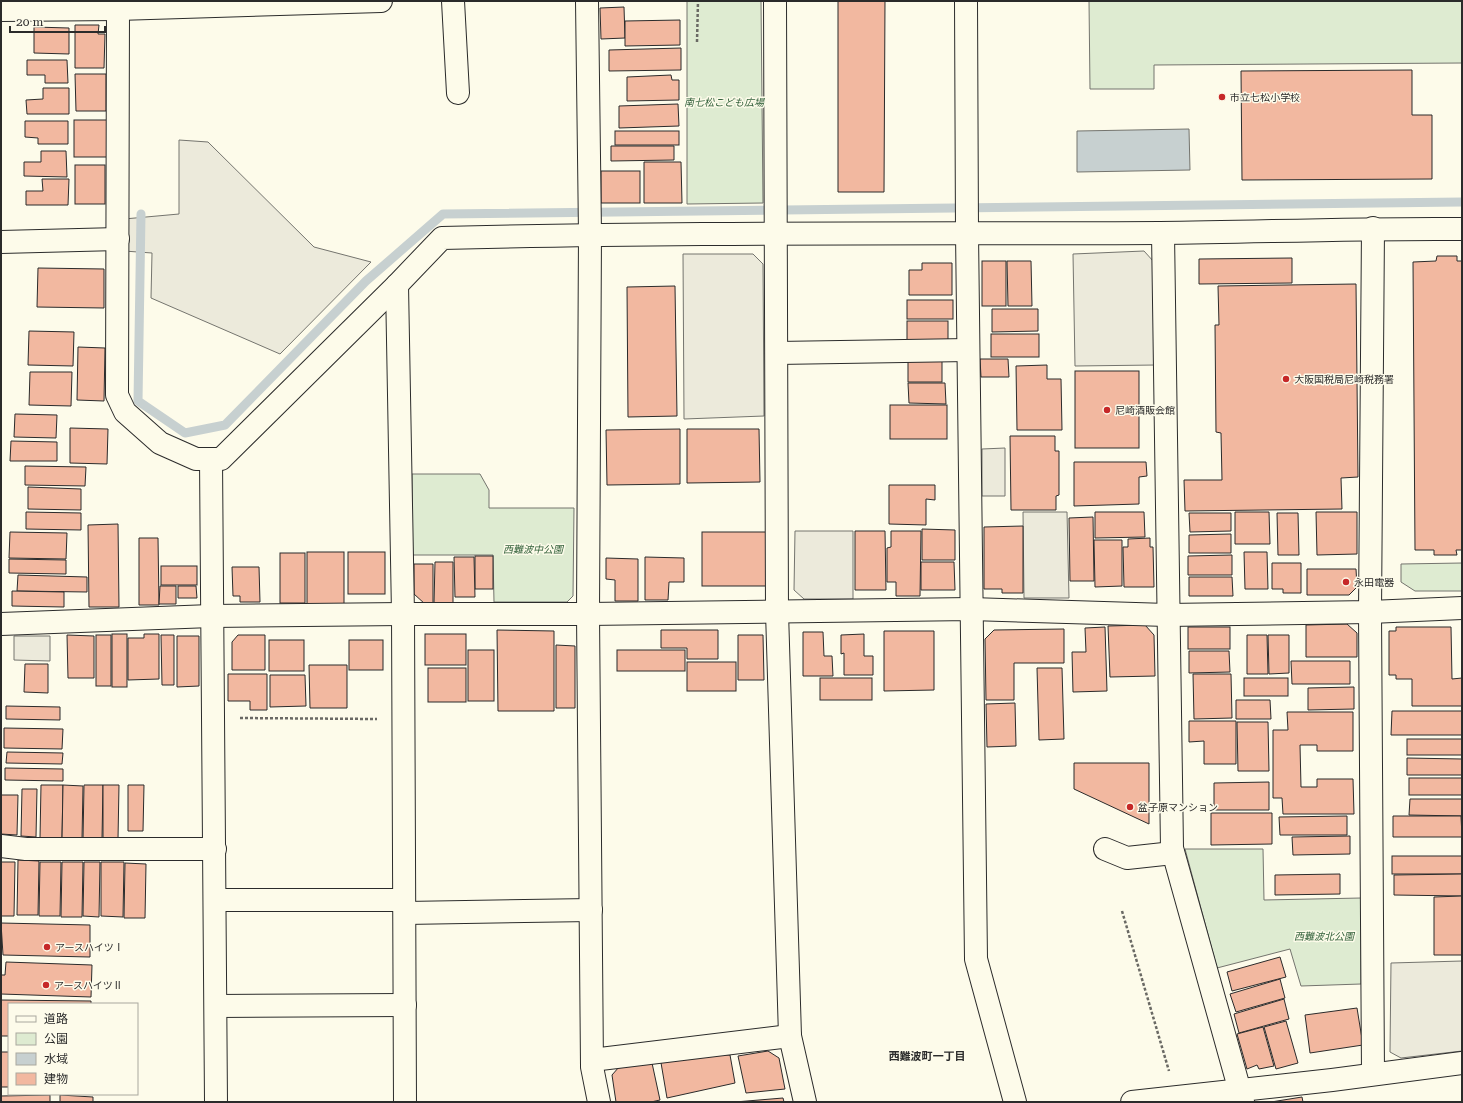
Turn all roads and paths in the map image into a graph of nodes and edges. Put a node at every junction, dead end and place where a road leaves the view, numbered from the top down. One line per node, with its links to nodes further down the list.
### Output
1 (381, 1): 7 (street)
2 (453, 1): 10 (street)
3 (587, 1): 16 (street)
4 (698, 1): 9 (path)
5 (775, 1): 13 (street)
6 (966, 1): 14 (street)
7 (118, 9): 8 (street); 17 (street)
8 (1, 10)
9 (697, 42)
10 (458, 93)
11 (1373, 228): 12 (street); 15 (street); 26 (street)
12 (1462, 229)
13 (776, 233): 14 (street); 16 (street); 21 (street)
14 (967, 233): 15 (street); 20 (street)
15 (1163, 233): 29 (street)
16 (590, 234): 19 (street); 28 (street)
17 (118, 239): 18 (street); 22 (street)
18 (1, 242)
19 (397, 285): 22 (street); 27 (street)
20 (968, 350): 21 (street); 24 (street)
21 (777, 353): 25 (street)
22 (212, 459): 30 (street)
23 (1462, 608): 26 (street)
24 (971, 609): 25 (street); 29 (street); 54 (street)
25 (777, 612): 28 (street); 44 (street)
26 (1370, 612): 29 (street); 47 (street)
27 (403, 614): 28 (street); 30 (street); 33 (street)
28 (588, 614): 40 (street)
29 (1167, 615): 37 (street)
30 (212, 616): 31 (street); 32 (street)
31 (1, 624)
32 (213, 718): 33 (path); 35 (street)
33 (403, 719): 39 (street)
34 (1, 846): 35 (street)
35 (215, 849): 38 (street)
36 (1105, 849): 37 (street)
37 (1173, 853): 49 (street)
38 (216, 900): 39 (street); 43 (street)
39 (404, 906): 40 (street); 42 (street)
40 (591, 910): 45 (street)
41 (1122, 911): 48 (path)
42 (405, 1004): 43 (street); 51 (street)
43 (216, 1006): 50 (street)
44 (790, 1036): 45 (street); 53 (street)
45 (592, 1060): 52 (street)
46 (1462, 1063): 47 (street)
47 (1373, 1074): 49 (street)
48 (1176, 1096): 49 (street); 55 (street)
49 (1241, 1096)
50 (216, 1102)
51 (405, 1102)
52 (599, 1102)
53 (805, 1102)
54 (1014, 1102)
55 (1132, 1102)

